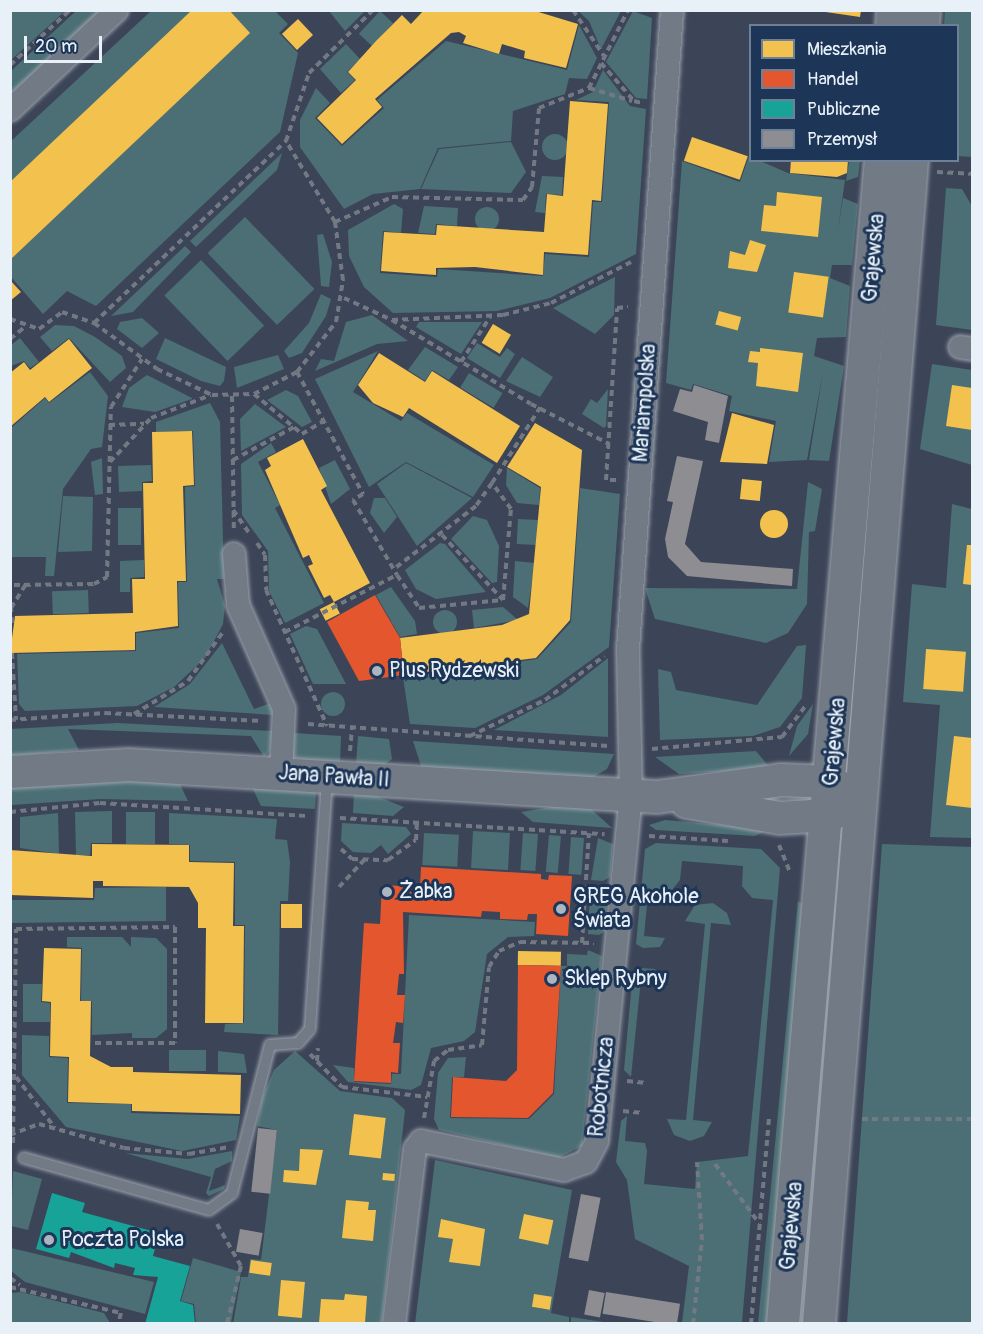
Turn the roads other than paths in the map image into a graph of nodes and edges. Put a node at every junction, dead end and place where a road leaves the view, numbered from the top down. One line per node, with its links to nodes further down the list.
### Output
1 (117, 10): 3 (street)
2 (672, 10): 11 (street, Mariampolska)
3 (10, 110)
4 (881, 162): 10 (main road, Grajewska)
5 (925, 166): 12 (main road, Grajewska)
6 (234, 554): 8 (street)
7 (10, 772): 8 (main road, Jana Pawła II)
8 (281, 774): 9 (main road, Jana Pawła II)
9 (327, 776): 11 (main road, Jana Pawła II); 14 (lane)
10 (832, 782): 11 (main road, Jana Pawła II); 12 (main road); 13 (main road, Grajewska)
11 (644, 796): 13 (main road, Jana Pawła II); 15 (street, Robotnicza)
12 (862, 802): 13 (main road, Jana Pawła II); 17 (main road, Grajewska)
13 (829, 815): 16 (main road, Grajewska)
14 (24, 1158)
15 (394, 1323)
16 (783, 1323)
17 (819, 1323)

